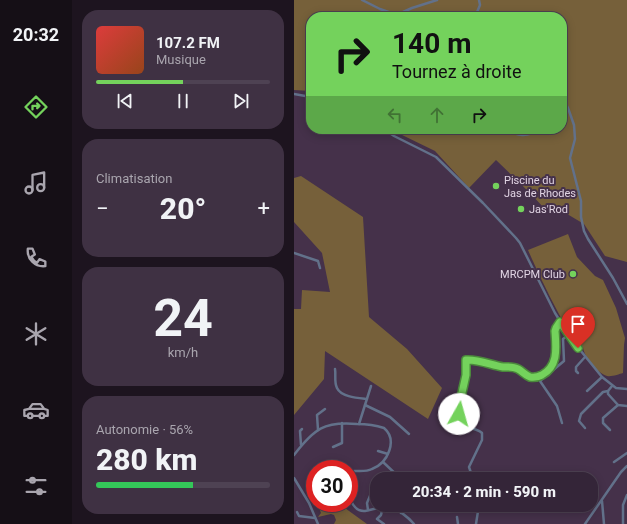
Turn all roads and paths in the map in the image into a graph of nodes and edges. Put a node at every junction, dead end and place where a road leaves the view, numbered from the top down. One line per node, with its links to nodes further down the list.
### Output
1 (362, 0): 4 (street)
2 (438, 0): 5 (street)
3 (479, 0): 6 (street)
4 (388, 12)
5 (403, 12)
6 (478, 12)
7 (294, 94): 8 (street)
8 (306, 96)
9 (567, 106): 13 (street)
10 (391, 134): 14 (street)
11 (294, 254): 12 (street)
12 (320, 268)
13 (627, 304)
14 (560, 322): 15 (street); 49 (street)
15 (568, 334): 16 (street); 31 (street)
16 (585, 357): 18 (street); 19 (street)
17 (336, 368): 25 (street)
18 (578, 373)
19 (602, 377): 21 (street); 23 (street)
20 (371, 386): 25 (street)
21 (612, 386): 22 (street); 24 (street)
22 (627, 389)
23 (588, 391)
24 (608, 391): 26 (street); 33 (street)
25 (367, 399): 27 (street)
26 (618, 405): 28 (street); 35 (street)
27 (365, 406): 32 (street); 37 (street)
28 (627, 406)
29 (325, 409): 34 (street)
30 (342, 423): 32 (street); 34 (street); 39 (street)
31 (562, 423)
32 (359, 424): 42 (street)
33 (585, 428)
34 (318, 430): 38 (street)
35 (610, 430)
36 (296, 434): 38 (street)
37 (409, 434)
38 (301, 445): 43 (street)
39 (333, 447)
40 (378, 451): 42 (street)
41 (627, 453): 45 (street)
42 (388, 454): 44 (street)
43 (294, 455)
44 (383, 462): 47 (street); 48 (street)
45 (614, 462)
46 (627, 466): 53 (street)
47 (358, 470)
48 (392, 472)
49 (471, 472)
50 (294, 478): 62 (street)
51 (627, 495): 71 (street)
52 (370, 496): 55 (street)
53 (602, 500): 69 (street); 70 (street)
54 (358, 510): 55 (street)
55 (368, 510)
56 (297, 512): 60 (street)
57 (382, 512): 65 (street)
58 (478, 512): 68 (street)
59 (401, 513): 66 (street)
60 (299, 516): 62 (street); 63 (street)
61 (457, 517): 67 (street)
62 (315, 518): 64 (street)
63 (301, 519)
64 (318, 524)
65 (384, 524)
66 (414, 524)
67 (458, 524)
68 (476, 524)
69 (585, 524)
70 (604, 524)
71 (623, 524)

